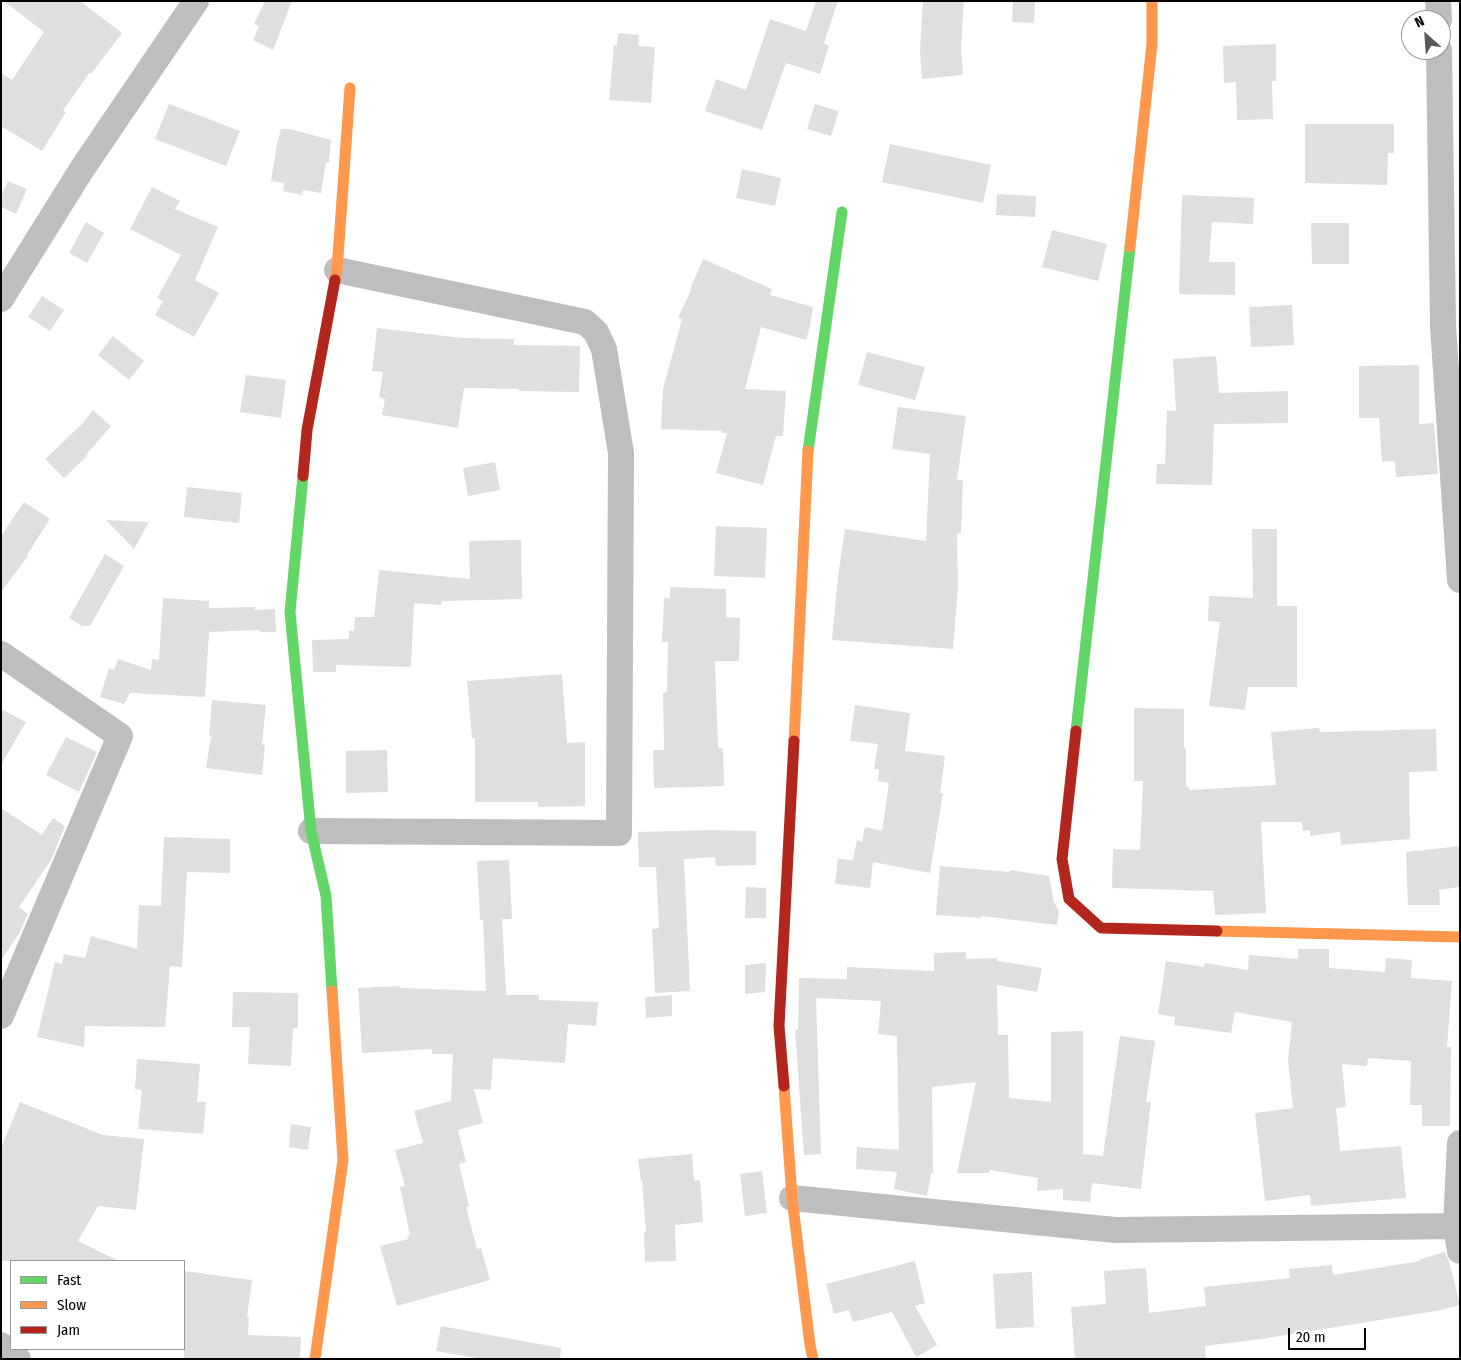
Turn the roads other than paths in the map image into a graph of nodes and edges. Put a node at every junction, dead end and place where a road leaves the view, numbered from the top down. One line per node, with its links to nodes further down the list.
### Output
1 (196, 1): 7 (street)
2 (1152, 1): 11 (street)
3 (1439, 60): 8 (street)
4 (350, 88): 6 (street)
5 (842, 212): 14 (street)
6 (337, 270): 10 (street); 10 (street)
7 (1, 299)
8 (1460, 580)
9 (1, 654): 12 (street)
10 (311, 831): 18 (street)
11 (1460, 937)
12 (1, 1016)
13 (1460, 1143): 15 (street)
14 (792, 1198): 15 (street); 19 (street)
15 (1458, 1234)
16 (1, 1345): 17 (street)
17 (18, 1359)
18 (315, 1359)
19 (813, 1359)

